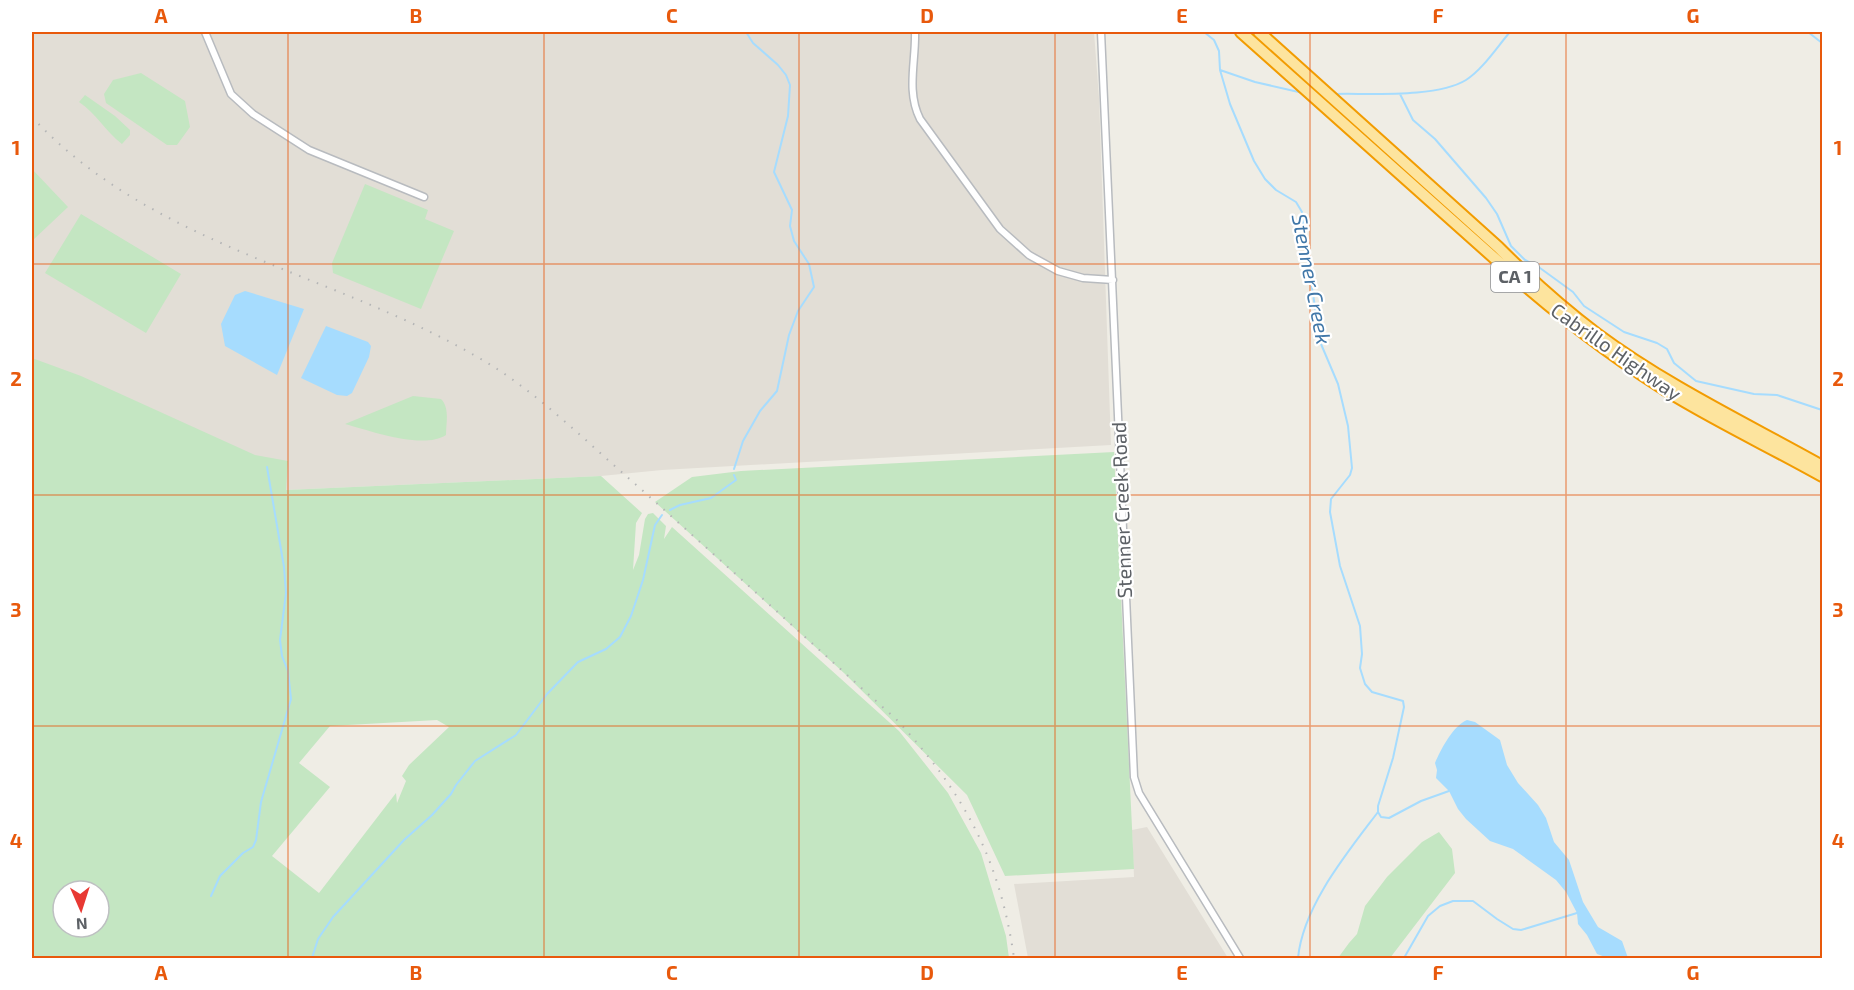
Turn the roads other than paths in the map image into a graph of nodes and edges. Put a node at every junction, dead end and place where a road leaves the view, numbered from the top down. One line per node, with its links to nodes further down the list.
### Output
1 (205, 32): 6 (street)
2 (915, 32): 7 (street)
3 (1101, 32): 7 (street, Stenner Creek Road)
4 (1241, 32): 9 (highway, Cabrillo Highway / CA 1)
5 (1259, 32): 8 (highway, Cabrillo Highway / CA 1)
6 (424, 197)
7 (1113, 280): 10 (street, Stenner Creek Road)
8 (1822, 466)
9 (1822, 476)
10 (1240, 958)

